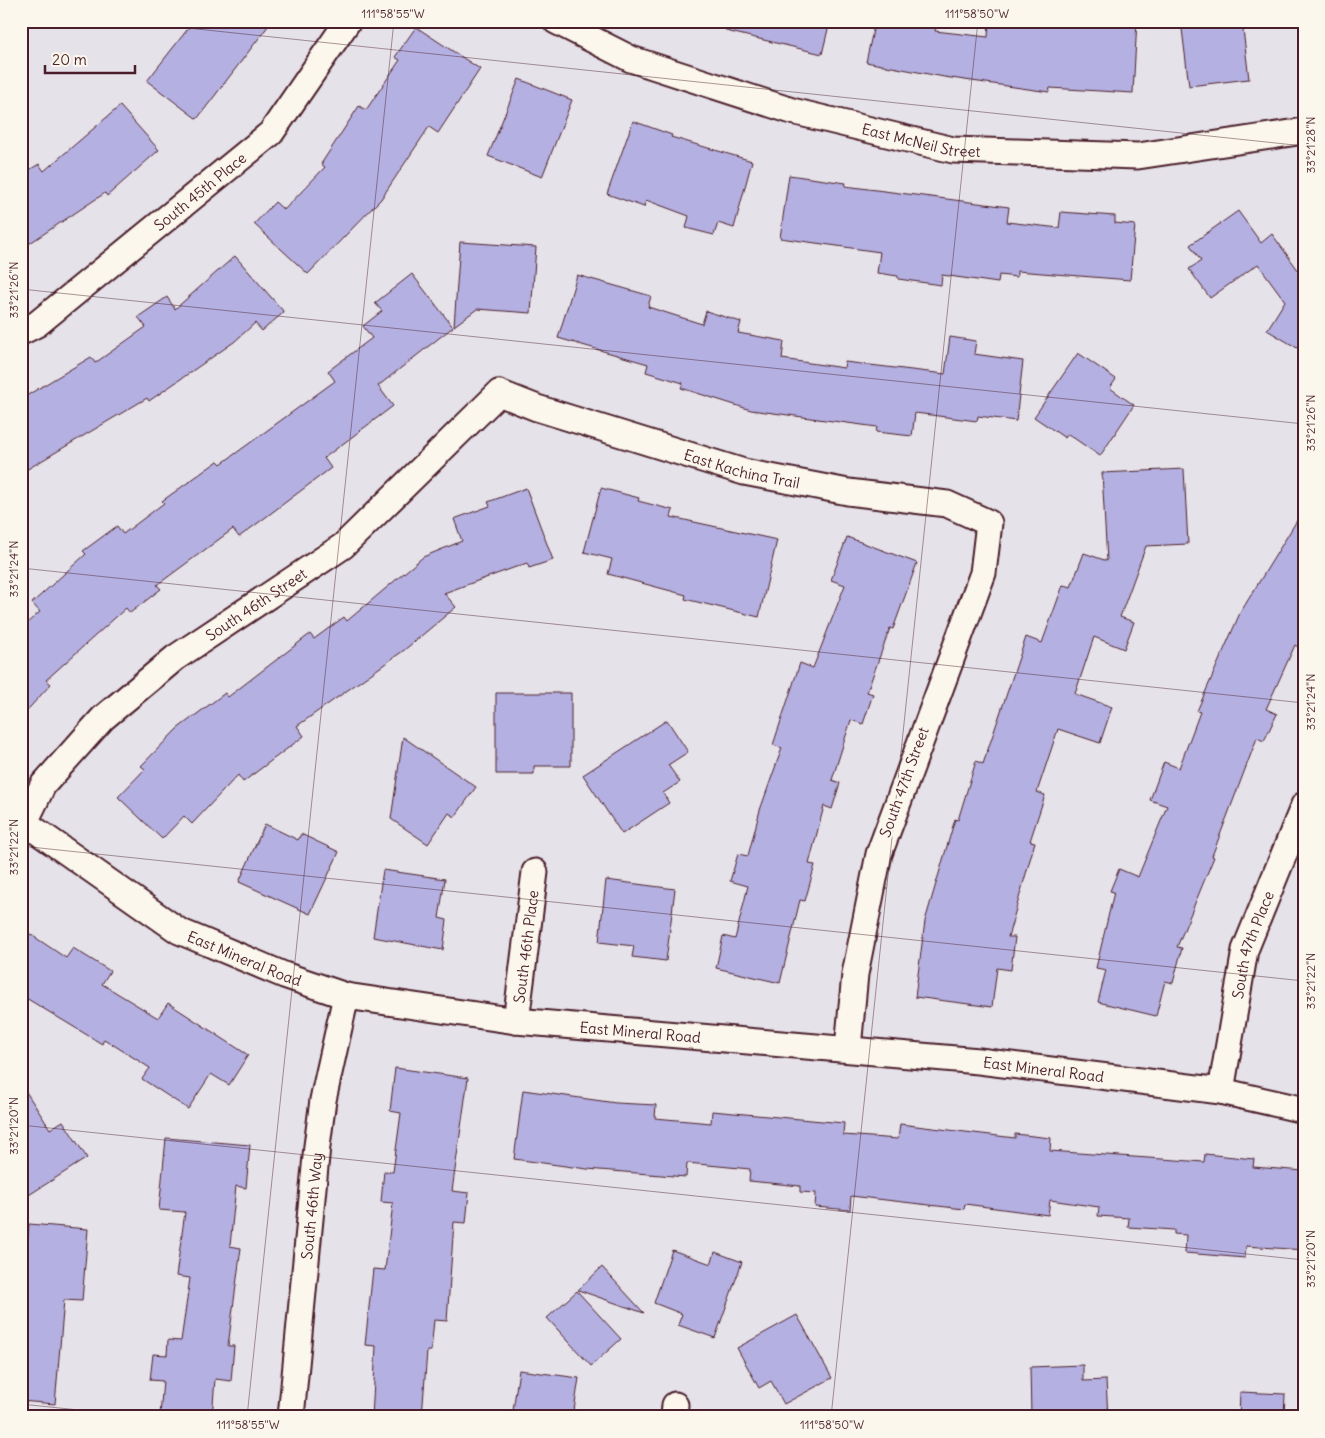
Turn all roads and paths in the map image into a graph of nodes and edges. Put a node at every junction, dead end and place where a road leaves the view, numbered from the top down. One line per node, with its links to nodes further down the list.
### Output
1 (348, 21): 4 (street, South 45th Place)
2 (556, 21): 3 (street, East McNeil Street)
3 (1302, 136)
4 (21, 332)
5 (500, 393): 6 (street, East Kachina Trail); 8 (street, South 46th Street)
6 (989, 524): 12 (street, South 47th Street)
7 (1304, 805): 13 (street, South 47th Place)
8 (23, 821): 10 (street, East Mineral Road)
9 (534, 872): 11 (street, South 46th Place)
10 (346, 996): 11 (street, East Mineral Road); 15 (street, South 46th Way)
11 (516, 1021): 12 (street, East Mineral Road)
12 (848, 1048): 13 (street, East Mineral Road)
13 (1221, 1092): 14 (street, East Mineral Road)
14 (1304, 1110)
15 (291, 1417)

